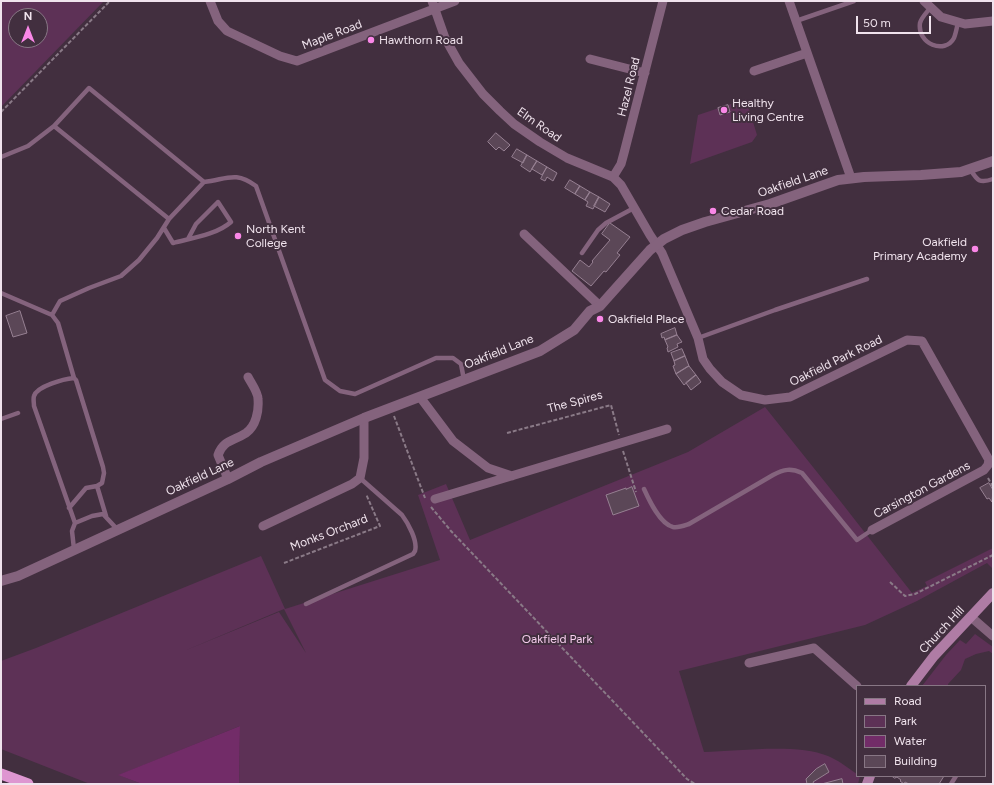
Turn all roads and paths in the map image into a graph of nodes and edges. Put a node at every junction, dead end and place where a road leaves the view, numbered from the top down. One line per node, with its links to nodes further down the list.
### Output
1 (110, 1): 16 (path)
2 (210, 1): 8 (street, Maple Road)
3 (455, 1): 8 (street)
4 (663, 1): 15 (street, Hazel Road)
5 (789, 1): 9 (street)
6 (854, 1): 9 (lane)
7 (928, 4): 11 (street); 11 (lane)
8 (433, 5): 21 (street, Elm Road)
9 (796, 20): 12 (street)
10 (993, 21): 11 (street)
11 (958, 22)
12 (808, 53): 14 (street); 22 (street)
13 (590, 59): 15 (street)
14 (754, 71)
15 (645, 73): 21 (street, Hazel Road)
16 (1, 112)
17 (54, 126): 18 (lane); 24 (lane); 26 (lane)
18 (1, 157)
19 (993, 161): 20 (street, Oakfield Lane)
20 (970, 169): 22 (street, Oakfield Lane); 23 (lane)
21 (613, 178): 25 (street, Elm Road)
22 (851, 178): 30 (street, Oakfield Lane)
23 (993, 179)
24 (204, 182): 26 (lane); 39 (lane)
25 (634, 208): 30 (street, Elm Road); 31 (lane)
26 (169, 219): 27 (lane)
27 (164, 228): 29 (lane); 35 (lane)
28 (524, 234): 34 (street)
29 (188, 239): 29 (lane)
30 (656, 245): 34 (street, Oakfield Lane); 36 (street, Oakfield Park Road)
31 (582, 253)
32 (867, 279): 36 (lane)
33 (1, 293): 35 (lane)
34 (600, 306): 39 (street, Oakfield Lane)
35 (52, 314): 38 (lane)
36 (698, 338): 48 (street, Oakfield Park Road)
37 (248, 376): 51 (street)
38 (74, 378): 52 (lane); 56 (lane)
39 (464, 380): 40 (street, Oakfield Lane)
40 (420, 397): 41 (street, Oakfield Lane); 49 (street)
41 (391, 408): 43 (street, Oakfield Lane); 76 (path)
42 (18, 413): 44 (lane)
43 (364, 418): 50 (street); 51 (street, Oakfield Lane)
44 (1, 419)
45 (667, 429): 47 (street)
46 (507, 433): 47 (path, The Spires)
47 (621, 443): 49 (street); 54 (path)
48 (984, 470): 61 (street, Carsington Gardens)
49 (512, 476): 55 (street)
50 (360, 478): 59 (street); 64 (path, Monks Orchard); 68 (lane)
51 (228, 479): 60 (street, Oakfield Lane)
52 (97, 486): 56 (lane); 57 (lane)
53 (644, 490): 61 (lane)
54 (636, 492)
55 (435, 499)
56 (69, 508): 58 (lane)
57 (106, 516): 58 (lane); 60 (lane)
58 (75, 523): 62 (lane)
59 (263, 526)
60 (117, 529): 62 (street, Oakfield Lane)
61 (872, 530)
62 (74, 550): 65 (street, Oakfield Lane)
63 (993, 555): 66 (path)
64 (284, 563)
65 (1, 580)
66 (890, 582)
67 (993, 593): 69 (main road, Church Hill)
68 (306, 604)
69 (971, 617): 70 (street); 73 (main road, Church Hill)
70 (993, 636)
71 (749, 663): 72 (street)
72 (856, 685)
73 (912, 685)
74 (1, 774): 75 (highway)
75 (28, 784)
76 (695, 784)

